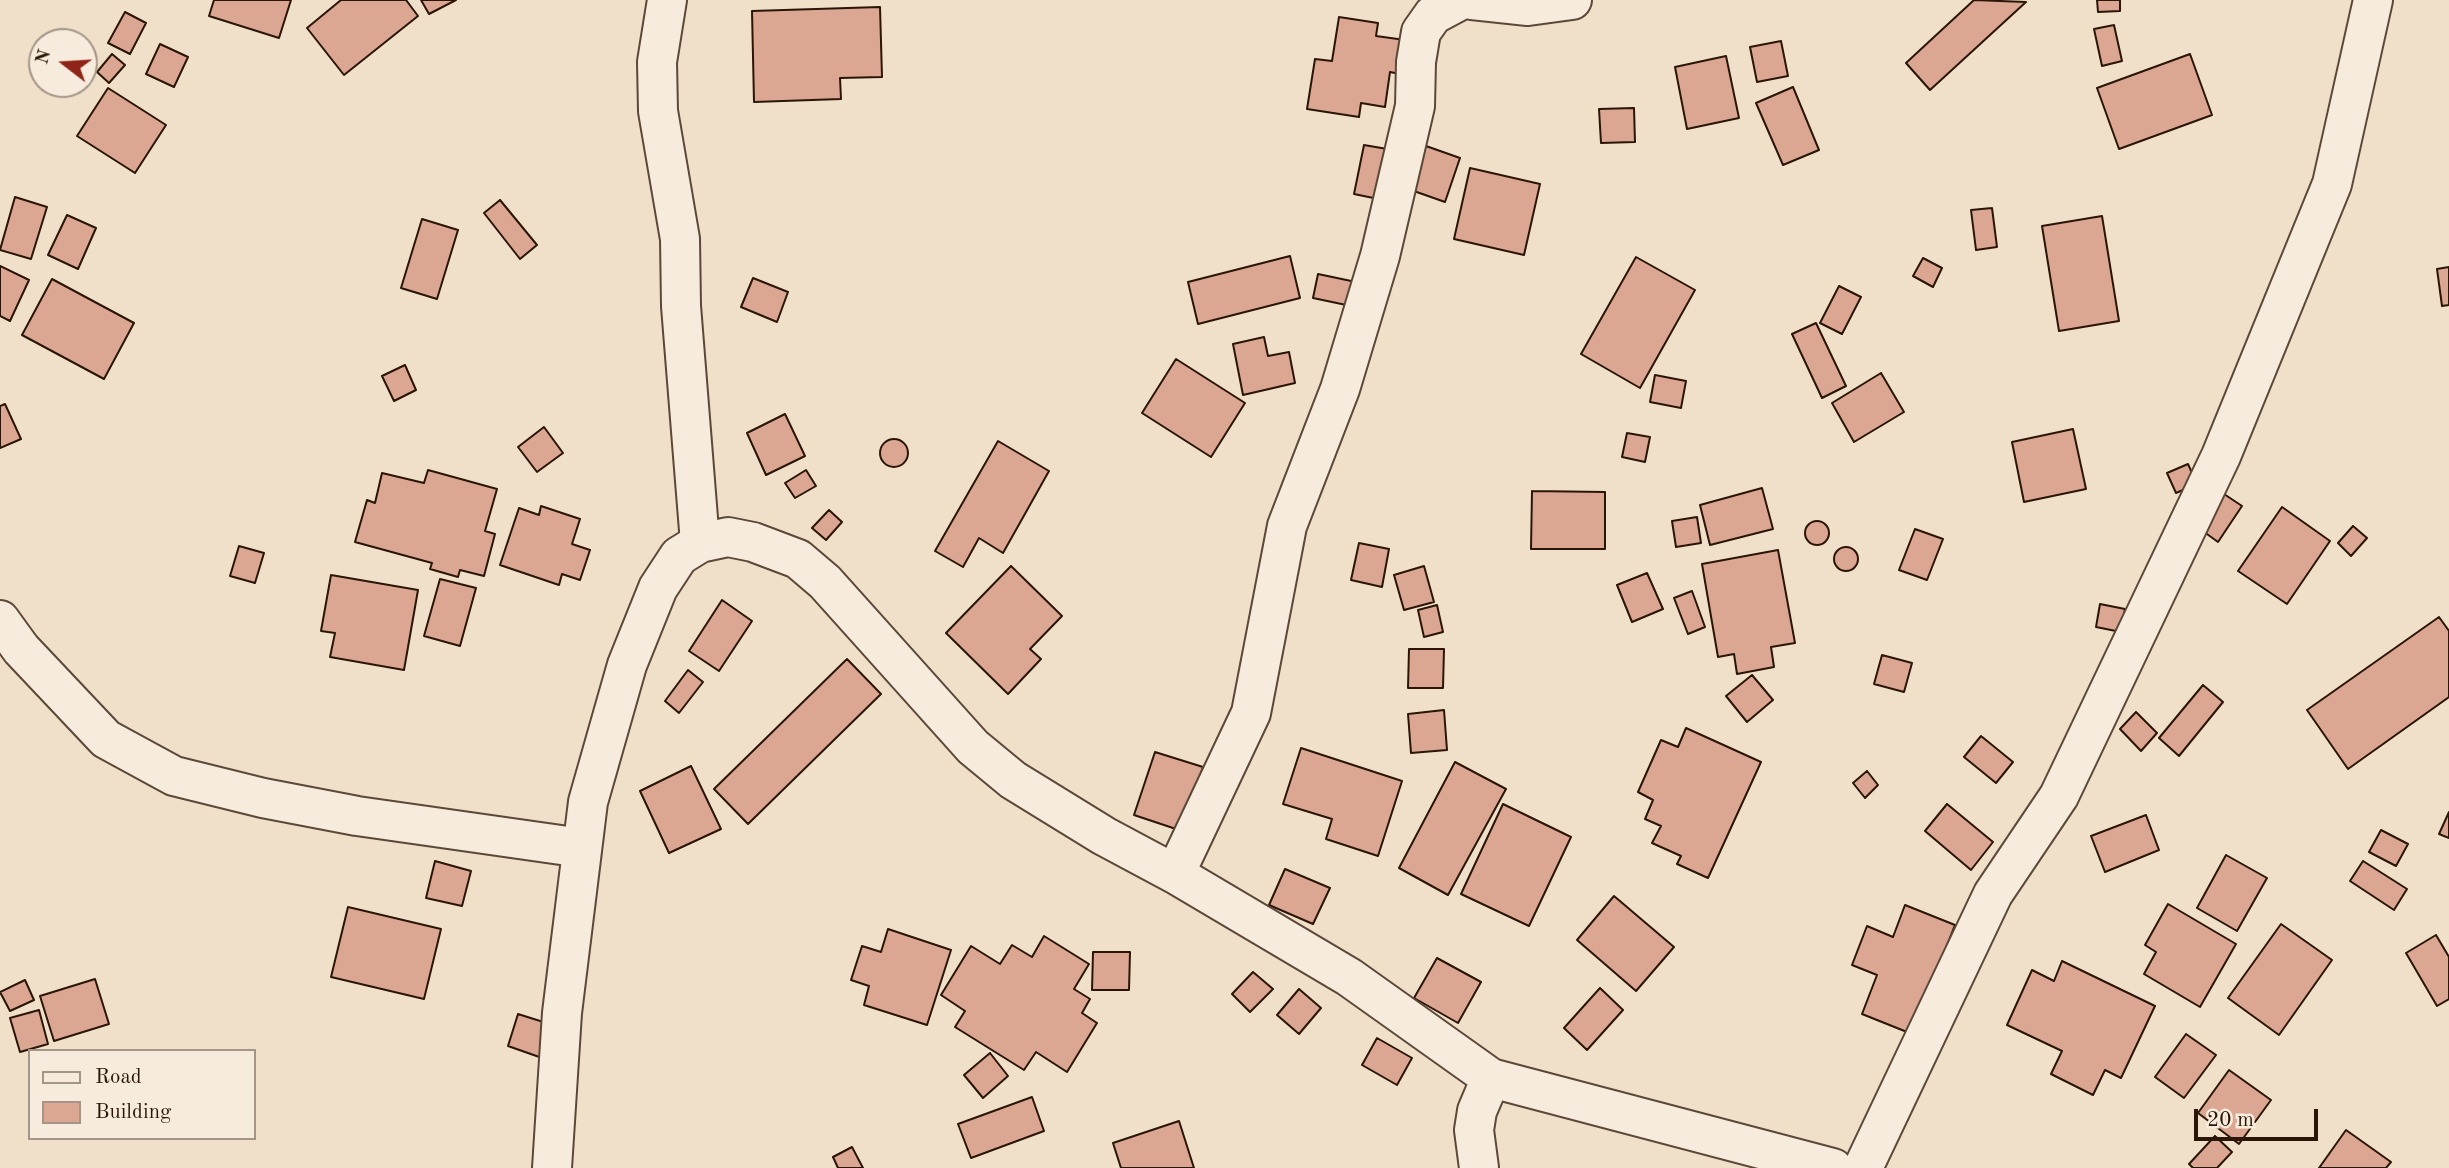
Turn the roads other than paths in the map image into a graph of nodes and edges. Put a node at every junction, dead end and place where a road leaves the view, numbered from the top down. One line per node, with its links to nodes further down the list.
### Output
1 (667, 0): 6 (street)
2 (1461, 0): 9 (street)
3 (1472, 0): 4 (street)
4 (1573, 0)
5 (2373, 0): 14 (street)
6 (700, 543): 8 (street); 9 (street)
7 (3, 629): 8 (street)
8 (582, 848): 11 (street)
9 (1175, 874): 10 (street)
10 (1490, 1078): 12 (street); 13 (street)
11 (552, 1168)
12 (1479, 1168)
13 (1833, 1168)
14 (1863, 1168)

